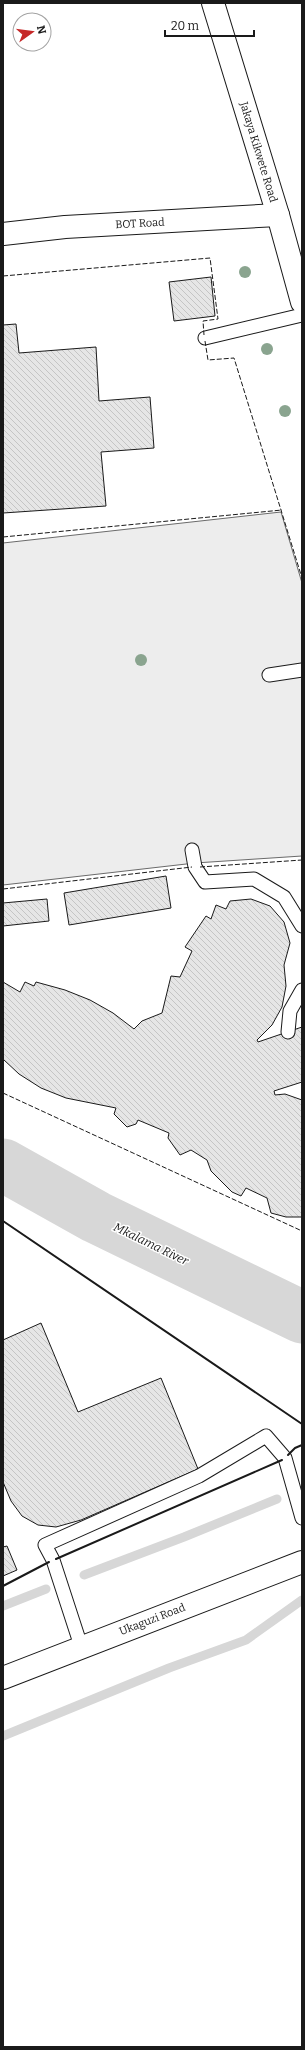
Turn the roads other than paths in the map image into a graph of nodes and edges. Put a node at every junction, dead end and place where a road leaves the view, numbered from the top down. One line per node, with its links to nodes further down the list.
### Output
1 (213, 3): 2 (street, Jakaya Kikwete Road)
2 (278, 215): 3 (street, BOT Road); 4 (street, Jakaya Kikwete Road)
3 (3, 234)
4 (302, 302)
5 (302, 316): 6 (lane)
6 (205, 338)
7 (302, 670): 8 (lane)
8 (269, 675)
9 (192, 850): 10 (lane)
10 (302, 926)
11 (302, 990): 12 (lane)
12 (288, 1032)
13 (302, 1518): 15 (lane)
14 (302, 1562): 15 (street, Ukaguzi Road)
15 (81, 1646): 16 (street, Ukaguzi Road)
16 (3, 1678)

